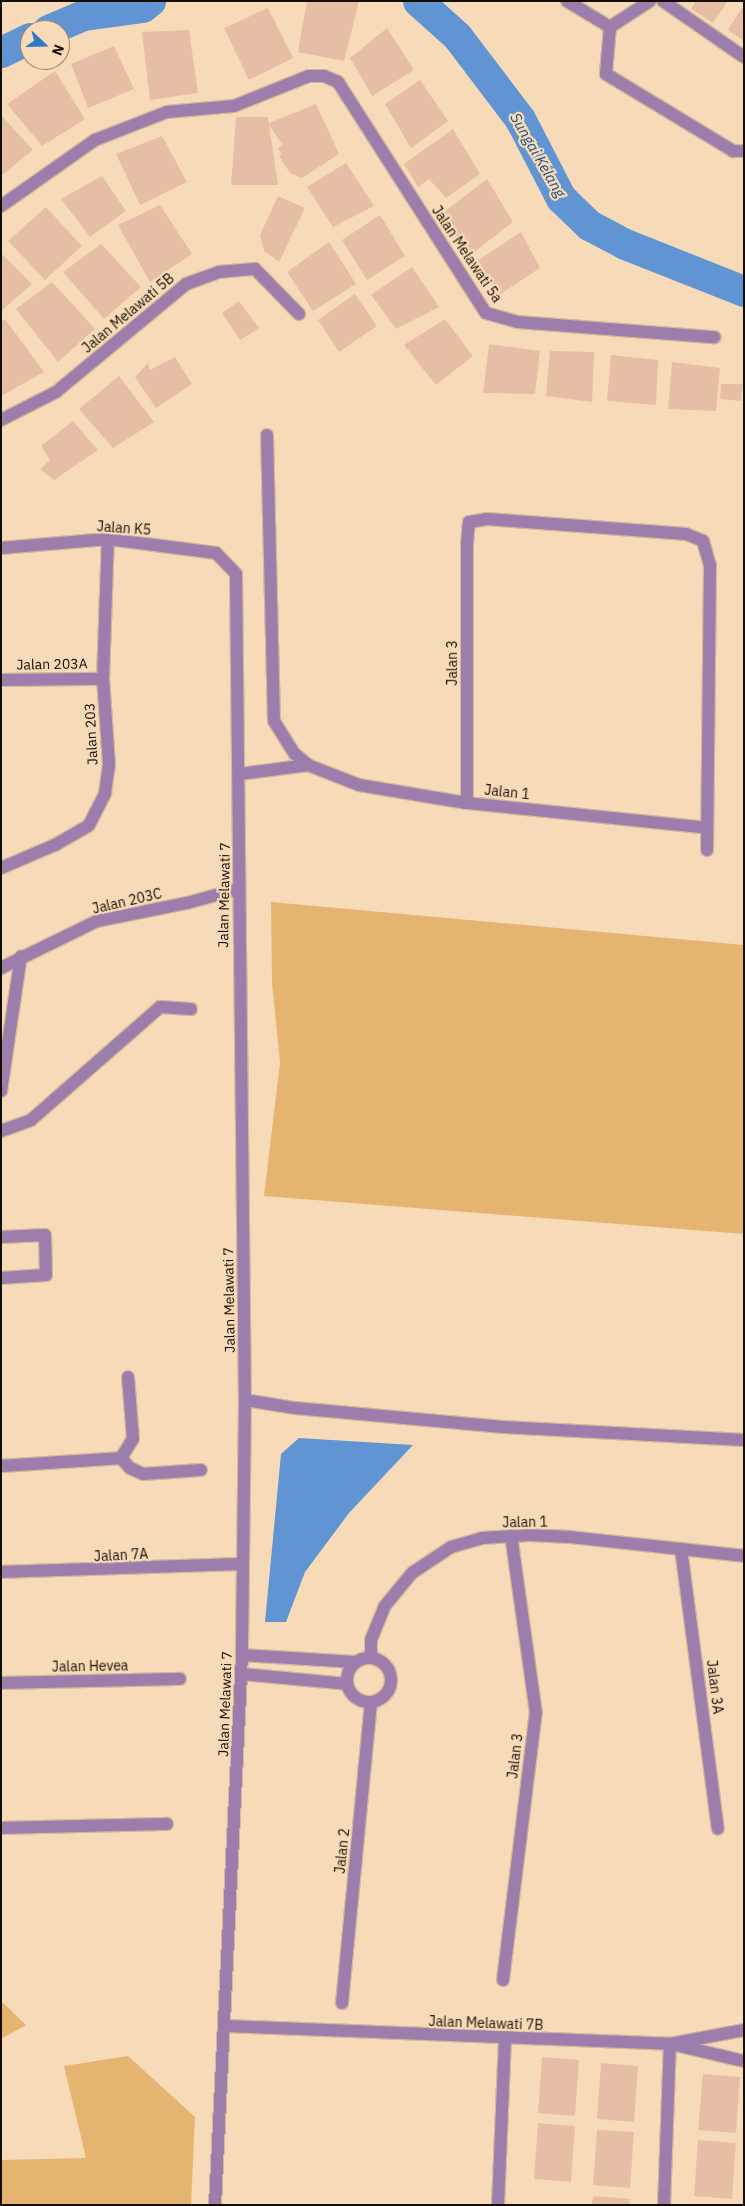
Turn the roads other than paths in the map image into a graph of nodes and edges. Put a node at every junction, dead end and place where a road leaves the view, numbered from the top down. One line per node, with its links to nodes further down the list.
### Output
1 (567, 1): 4 (street)
2 (650, 1): 4 (street)
3 (663, 1): 5 (street)
4 (610, 27): 6 (street)
5 (744, 57)
6 (744, 151)
7 (1, 206): 9 (street, Jalan Melawati 5a)
8 (299, 314): 10 (street, Jalan Melawati 5B)
9 (714, 337)
10 (1, 420)
11 (268, 435): 17 (street)
12 (108, 539): 13 (street, Jalan K5); 14 (street, Jalan K5); 15 (street, Jalan 203)
13 (1, 548)
14 (236, 574): 18 (street, Jalan Melawati 7)
15 (103, 679): 16 (street, Jalan 203A); 22 (street, Jalan 203)
16 (1, 680)
17 (308, 765): 18 (street); 19 (street, Jalan 1)
18 (240, 774): 23 (street, Jalan Melawati 7)
19 (467, 803): 20 (street, Jalan 1); 20 (street, Jalan 3)
20 (707, 828): 21 (street)
21 (707, 850)
22 (1, 868)
23 (238, 889): 24 (street, Jalan 203C); 32 (street, Jalan Melawati 7)
24 (21, 956): 25 (street, Jalan 203C); 27 (street)
25 (1, 968)
26 (191, 1009): 28 (street)
27 (1, 1092)
28 (1, 1131)
29 (1, 1237): 30 (street)
30 (1, 1278)
31 (128, 1378): 34 (street)
32 (245, 1400): 33 (street); 40 (street, Jalan Melawati 7)
33 (744, 1440)
34 (121, 1458): 35 (street); 36 (street)
35 (1, 1466)
36 (201, 1470)
37 (511, 1536): 38 (street, Jalan 1); 43 (street, Jalan 1); 53 (street, Jalan 3)
38 (681, 1549): 39 (street, Jalan 1); 52 (street, Jalan 3A)
39 (744, 1556)
40 (242, 1564): 41 (street, Jalan 7A); 42 (street, Jalan Melawati 7)
41 (1, 1572)
42 (242, 1655): 44 (street); 45 (street, Jalan Melawati 7)
43 (371, 1658): 44 (street); 49 (street)
44 (355, 1662): 48 (street)
45 (242, 1674): 48 (street); 55 (street, Jalan Melawati 7)
46 (180, 1679): 47 (street, Jalan Hevea)
47 (1, 1683)
48 (347, 1684): 49 (street)
49 (371, 1702): 54 (street, Jalan 2)
50 (167, 1824): 51 (street)
51 (1, 1828)
52 (718, 1829)
53 (503, 1980)
54 (342, 2003)
55 (226, 2026): 57 (street, Jalan Melawati 7B); 60 (street, Jalan Melawati 7)
56 (744, 2030): 58 (street, Jalan Melawati 7B)
57 (505, 2040): 58 (street, Jalan Melawati 7B); 61 (street)
58 (670, 2044): 59 (street); 62 (street)
59 (744, 2061)
60 (215, 2205)
61 (498, 2205)
62 (664, 2205)

